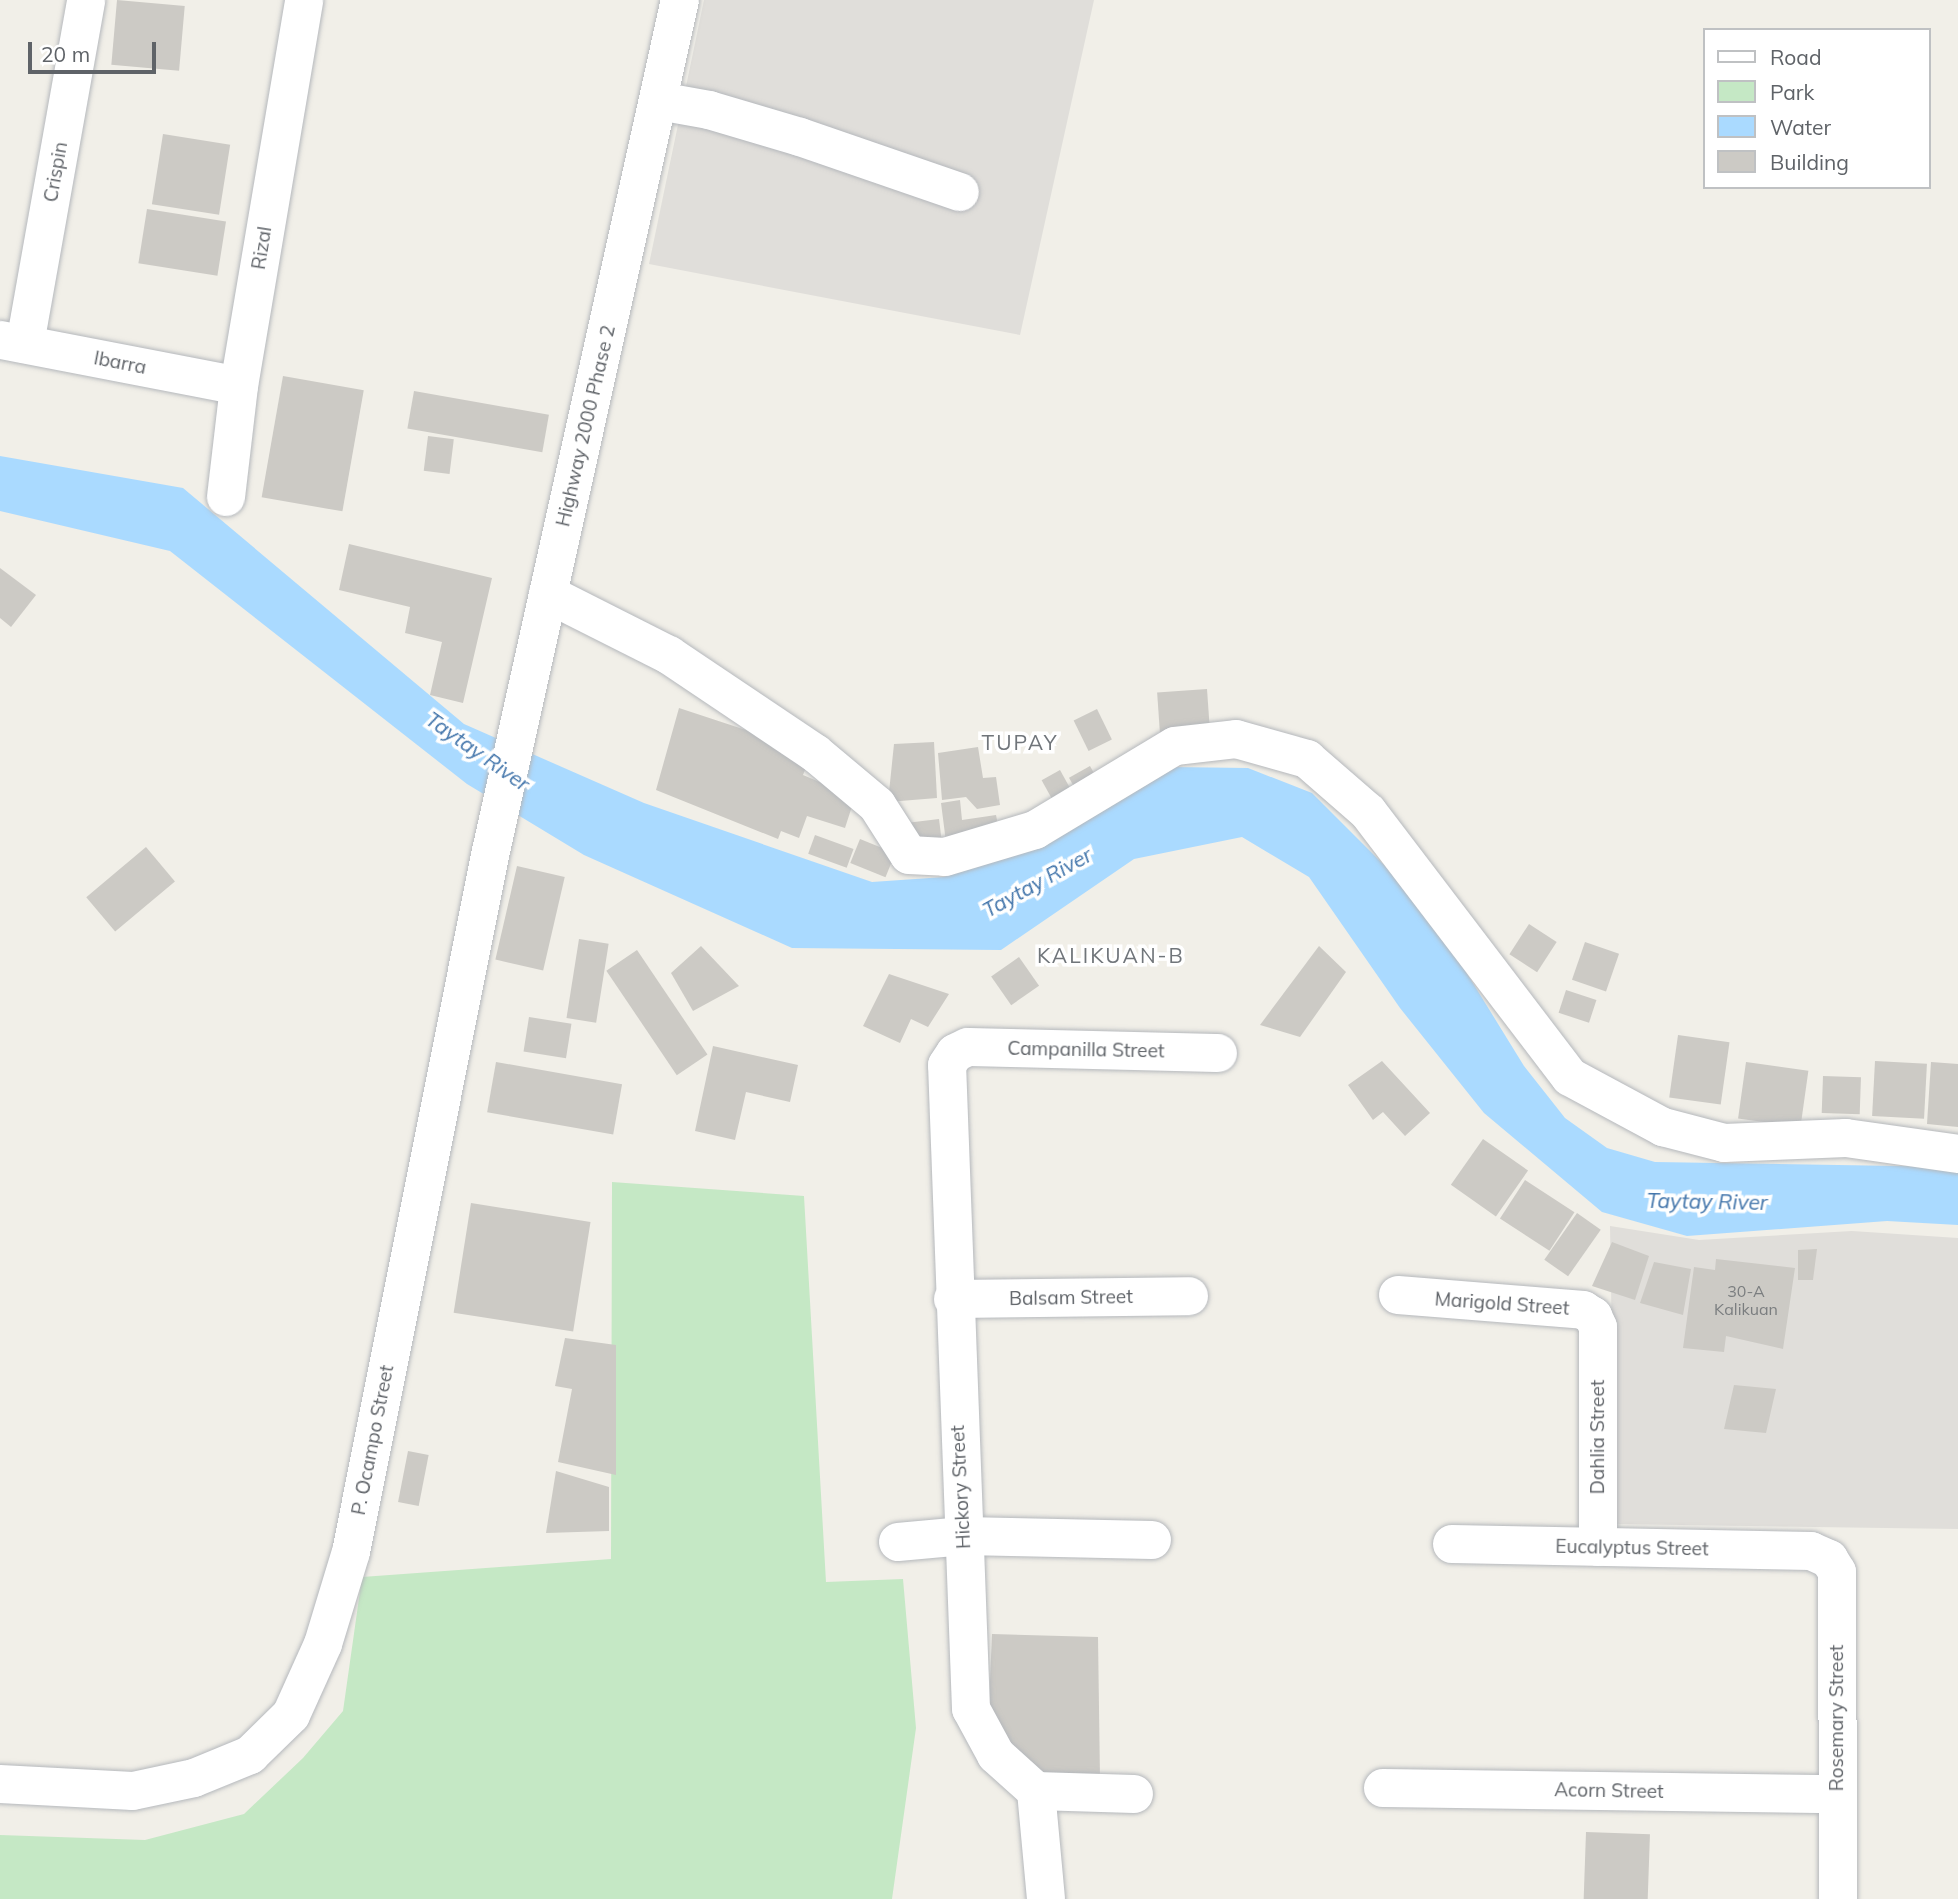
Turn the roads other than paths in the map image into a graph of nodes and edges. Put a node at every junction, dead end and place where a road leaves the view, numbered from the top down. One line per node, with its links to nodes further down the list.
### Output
1 (86, 0): 6 (street, Crispin)
2 (304, 0): 7 (street, Rizal)
3 (680, 0): 4 (street, Highway 2000 Phase 2)
4 (659, 101): 5 (street); 9 (street, Highway 2000 Phase 2)
5 (960, 192)
6 (13, 342): 7 (street, Ibarra)
7 (239, 386): 8 (street, Rizal)
8 (226, 497)
9 (548, 594): 10 (street, Highway 2000 Phase 2); 13 (street)
10 (491, 851): 24 (street, P. Ocampo Street)
11 (955, 1053): 12 (street, Campanilla Street); 16 (street, Hickory Street)
12 (1219, 1053)
13 (1958, 1154)
14 (1398, 1295): 17 (street, Marigold Street)
15 (1189, 1296): 16 (street, Balsam Street)
16 (953, 1299): 18 (street, Hickory Street)
17 (1598, 1326): 22 (street, Dahlia Street)
18 (964, 1536): 19 (street); 20 (street); 26 (street, Hickory Street)
19 (1152, 1540)
20 (898, 1542)
21 (1452, 1544): 22 (street, Eucalyptus Street)
22 (1598, 1547): 23 (street, Eucalyptus Street)
23 (1811, 1551): 28 (street, Rosemary Street)
24 (0, 1784)
25 (1383, 1788): 28 (street, Acorn Street)
26 (1035, 1791): 27 (street); 29 (street)
27 (1134, 1794)
28 (1836, 1794): 30 (street, Rosemary Street)
29 (1046, 1899)
30 (1838, 1899)

